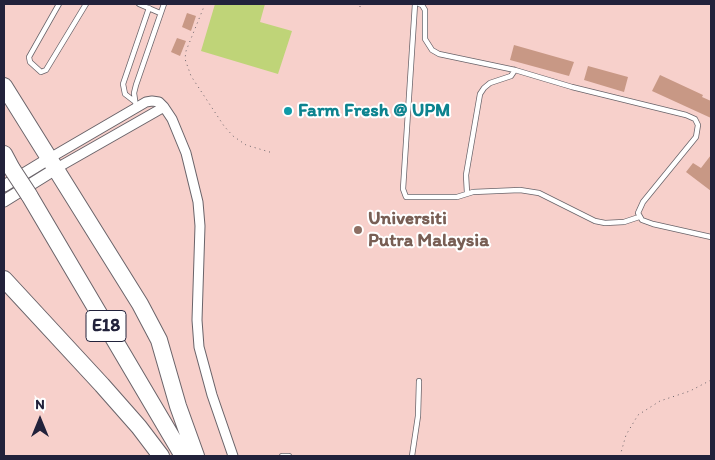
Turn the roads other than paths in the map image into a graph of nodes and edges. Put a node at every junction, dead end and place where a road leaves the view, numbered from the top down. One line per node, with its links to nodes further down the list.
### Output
1 (59, 4): 2 (lane)
2 (86, 4)
3 (139, 4): 6 (lane)
4 (164, 4): 7 (lane)
5 (417, 4): 8 (lane); 15 (lane)
6 (148, 8): 7 (lane); 10 (lane)
7 (160, 13): 10 (lane)
8 (515, 70): 15 (lane); 17 (lane)
9 (4, 86): 13 (highway)
10 (135, 104): 11 (street); 13 (street)
11 (164, 107): 13 (street); 25 (street)
12 (4, 154): 14 (highway, E18)
13 (54, 163): 14 (street); 16 (street); 24 (highway)
14 (6, 176): 16 (highway, E18)
15 (467, 193): 17 (lane)
16 (17, 198): 22 (highway, E18); 23 (highway, E18)
17 (639, 217): 18 (lane)
18 (711, 237)
19 (4, 278): 21 (highway)
20 (419, 381): 28 (lane)
21 (161, 456)
22 (172, 456)
23 (183, 456)
24 (196, 456)
25 (233, 456)
26 (282, 456): 27 (lane)
27 (289, 456)
28 (412, 456)

